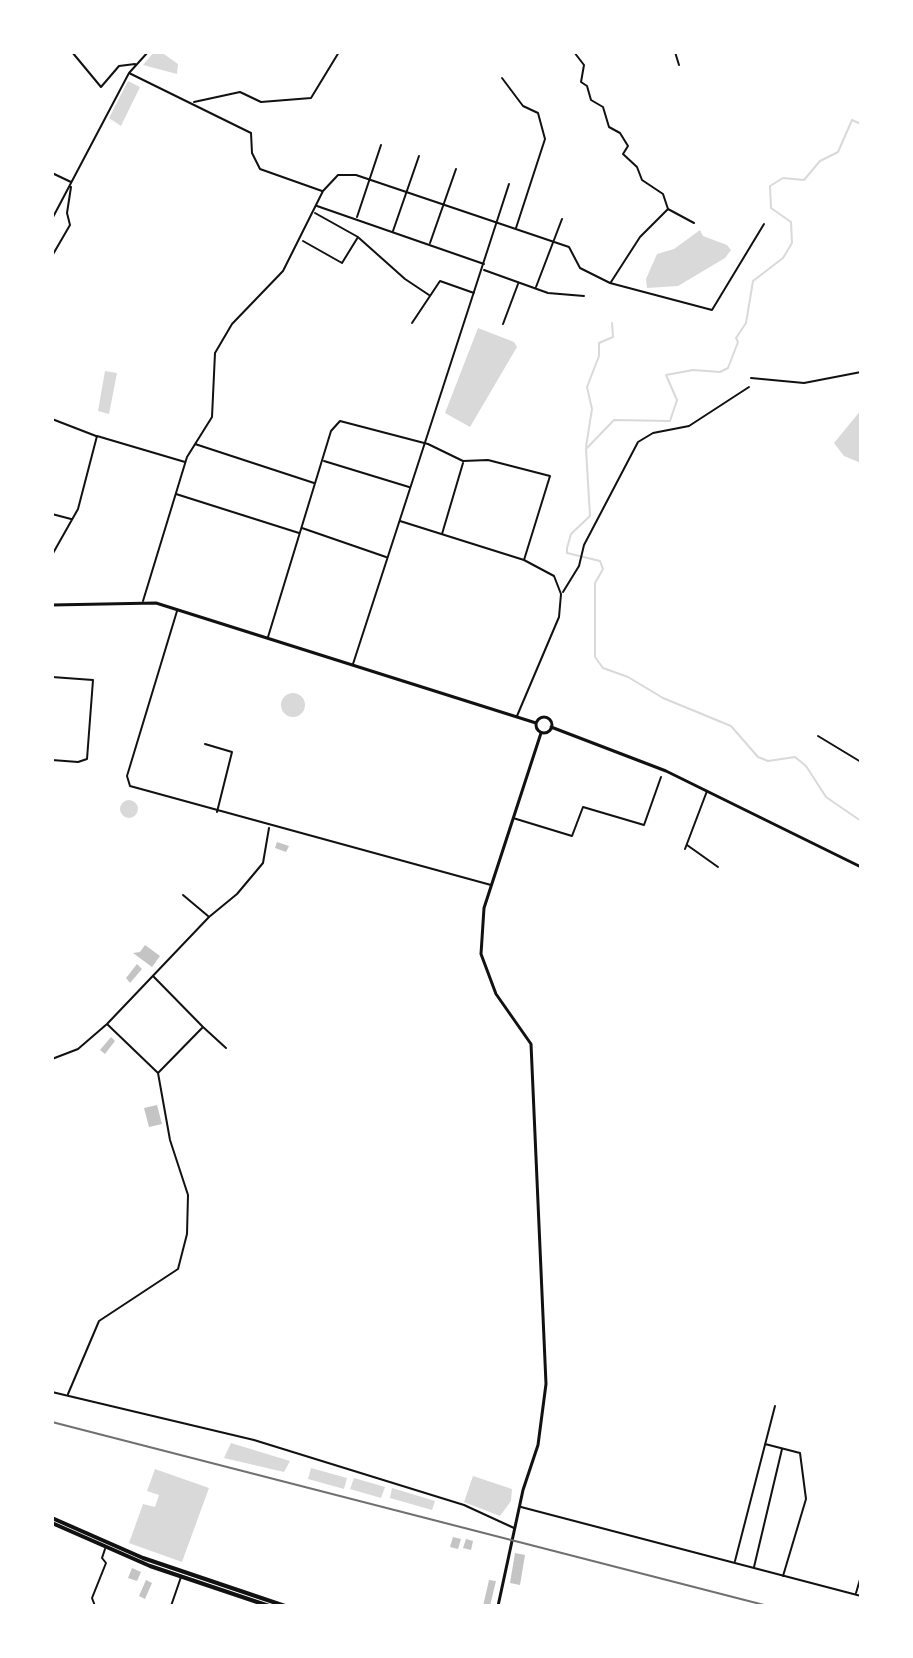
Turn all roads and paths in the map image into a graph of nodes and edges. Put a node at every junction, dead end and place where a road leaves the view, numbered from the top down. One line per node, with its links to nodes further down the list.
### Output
1 (72, 52): 6 (street)
2 (148, 52): 6 (street)
3 (339, 52): 10 (street)
4 (574, 52): 22 (street)
5 (675, 52): 7 (street)
6 (137, 64): 8 (street)
7 (679, 65)
8 (129, 73): 10 (street); 16 (street)
9 (502, 78): 30 (street)
10 (192, 103): 18 (street)
11 (381, 145): 15 (street)
12 (419, 156): 19 (street)
13 (456, 169): 20 (street)
14 (52, 173): 16 (street)
15 (369, 180): 18 (street); 19 (street); 24 (street)
16 (72, 182): 25 (street); 36 (street)
17 (509, 184): 27 (street)
18 (323, 191): 21 (street)
19 (407, 193): 20 (street); 31 (street)
20 (444, 205): 27 (street); 35 (street)
21 (317, 206): 23 (street); 37 (street)
22 (668, 209): 28 (street); 40 (street)
23 (314, 213): 32 (street); 33 (street)
24 (357, 217)
25 (52, 219)
26 (562, 219): 34 (street)
27 (498, 223): 30 (street); 37 (street)
28 (694, 223)
29 (764, 224): 40 (street)
30 (516, 229): 34 (street)
31 (393, 231)
32 (358, 237): 33 (street); 43 (street)
33 (301, 240): 52 (street)
34 (554, 242): 40 (street); 41 (street)
35 (430, 243)
36 (52, 256)
37 (485, 265): 38 (street)
38 (483, 270): 39 (street); 42 (street)
39 (518, 282): 41 (street); 46 (street)
40 (610, 283)
41 (536, 288): 44 (street)
42 (475, 293): 43 (street); 53 (street)
43 (429, 295): 45 (street)
44 (584, 296)
45 (412, 323)
46 (503, 324)
47 (861, 372): 48 (street)
48 (751, 378)
49 (749, 387): 69 (street)
50 (52, 419): 51 (street)
51 (97, 436): 56 (street); 61 (street)
52 (194, 444): 56 (street); 57 (street)
53 (425, 444): 54 (street); 55 (street); 58 (street)
54 (322, 460): 57 (street); 58 (street)
55 (463, 461): 65 (street); 68 (street)
56 (186, 462): 59 (street)
57 (315, 483): 63 (street)
58 (410, 488): 62 (street)
59 (175, 494): 64 (street); 70 (street)
60 (52, 514): 61 (street)
61 (72, 520): 66 (street)
62 (399, 521): 65 (street); 67 (street)
63 (302, 528): 64 (street); 67 (street)
64 (301, 533): 73 (street)
65 (442, 535): 68 (street)
66 (52, 555)
67 (388, 557): 74 (street)
68 (524, 560): 69 (street)
69 (561, 594): 76 (street)
70 (143, 601): 71 (street); 72 (street)
71 (52, 605)
72 (178, 610): 73 (street); 86 (street)
73 (268, 638): 74 (street)
74 (353, 665): 76 (street)
75 (52, 677): 82 (street)
76 (517, 717): 77 (street)
77 (536, 723): 78 (street); 79 (street)
78 (551, 727): 79 (street); 85 (street)
79 (541, 733): 87 (street)
80 (818, 736): 83 (street)
81 (205, 744): 86 (street)
82 (52, 760)
83 (861, 762)
84 (661, 777): 87 (street)
85 (707, 791): 89 (street); 92 (street)
86 (217, 812): 88 (street)
87 (513, 818): 93 (street)
88 (269, 826): 93 (street); 95 (street)
89 (686, 844): 90 (street); 91 (street)
90 (685, 849)
91 (718, 867)
92 (861, 867)
93 (492, 885): 107 (street)
94 (183, 895): 95 (street)
95 (209, 917): 96 (street)
96 (152, 975): 97 (street); 98 (street)
97 (107, 1024): 100 (street); 101 (street)
98 (203, 1027): 99 (street); 101 (street)
99 (226, 1048)
100 (52, 1059)
101 (158, 1073): 103 (street)
102 (52, 1392): 103 (street)
103 (67, 1395): 109 (street)
104 (775, 1406): 105 (street)
105 (765, 1444): 106 (street); 111 (street)
106 (782, 1449): 112 (street); 113 (street)
107 (519, 1507): 109 (street); 111 (street)
108 (52, 1520): 110 (highway); 121 (highway)
109 (514, 1528): 122 (street)
110 (105, 1548): 115 (highway); 118 (street)
111 (734, 1563): 112 (street)
112 (753, 1568): 113 (street)
113 (783, 1576): 116 (street)
114 (861, 1576): 116 (street)
115 (181, 1577): 119 (street); 120 (highway)
116 (856, 1595): 117 (street)
117 (861, 1596)
118 (95, 1606)
119 (171, 1606)
120 (269, 1606)
121 (285, 1606)
122 (498, 1606)

